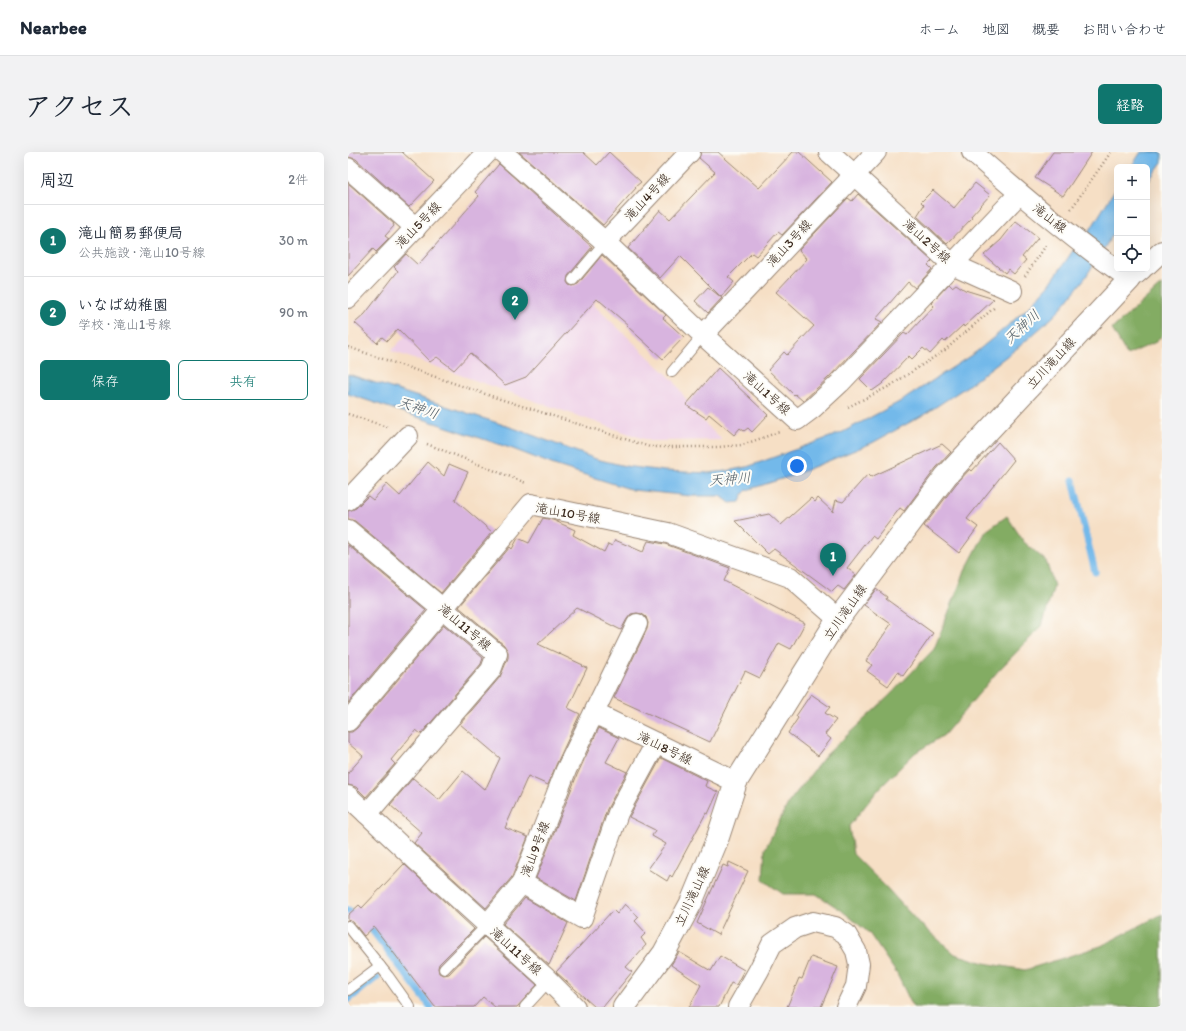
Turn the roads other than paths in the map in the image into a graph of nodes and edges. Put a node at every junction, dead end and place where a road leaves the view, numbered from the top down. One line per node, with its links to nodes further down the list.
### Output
1 (488, 152): 10 (street, 滝山5号線)
2 (502, 152): 11 (street, 滝山1号線)
3 (690, 152): 11 (street, 滝山4号線)
4 (829, 152): 8 (street, 滝山2号線)
5 (876, 152): 8 (street, 滝山3号線)
6 (972, 152): 9 (street, 滝山線)
7 (348, 168): 10 (street)
8 (854, 175): 14 (street, 滝山2号線); 19 (street, 滝山3号線)
9 (1019, 194): 14 (street, 滝山1号線); 15 (street, 滝山線)
10 (416, 228): 18 (street, 滝山5号線)
11 (605, 242): 16 (lane); 19 (street, 滝山1号線)
12 (1162, 251): 13 (street)
13 (1150, 262)
14 (952, 264): 17 (street, 滝山2号線); 19 (street, 滝山1号線)
15 (1136, 274): 25 (street, 立川滝山線)
16 (574, 280)
17 (1012, 291)
18 (348, 298)
19 (703, 334): 20 (lane)
20 (672, 372)
21 (408, 436): 22 (street)
22 (348, 500)
23 (348, 530): 24 (street, 滝山11号線)
24 (442, 608): 25 (street, 滝山10号線); 28 (street, 滝山10号線); 32 (street, 滝山11号線)
25 (838, 619): 30 (street, 立川滝山線)
26 (637, 624): 27 (street, 滝山9号線)
27 (594, 713): 29 (street, 滝山8号線); 33 (street, 滝山9号線)
28 (348, 720)
29 (656, 744): 30 (street, 滝山8号線); 33 (street, 滝山9号線)
30 (736, 782): 43 (street, 立川滝山線)
31 (348, 796): 32 (street, 滝山11号線)
32 (367, 814): 34 (street, 滝山11号線)
33 (522, 883): 34 (street)
34 (488, 925): 37 (lane); 38 (street, 滝山11号線)
35 (348, 926): 36 (lane)
36 (380, 966): 39 (lane); 40 (lane)
37 (444, 969)
38 (549, 981): 41 (lane); 42 (street, 滝山11号線)
39 (348, 990)
40 (410, 1007)
41 (525, 1007)
42 (575, 1007)
43 (624, 1007)
44 (738, 1007): 45 (street)
45 (846, 1007)

